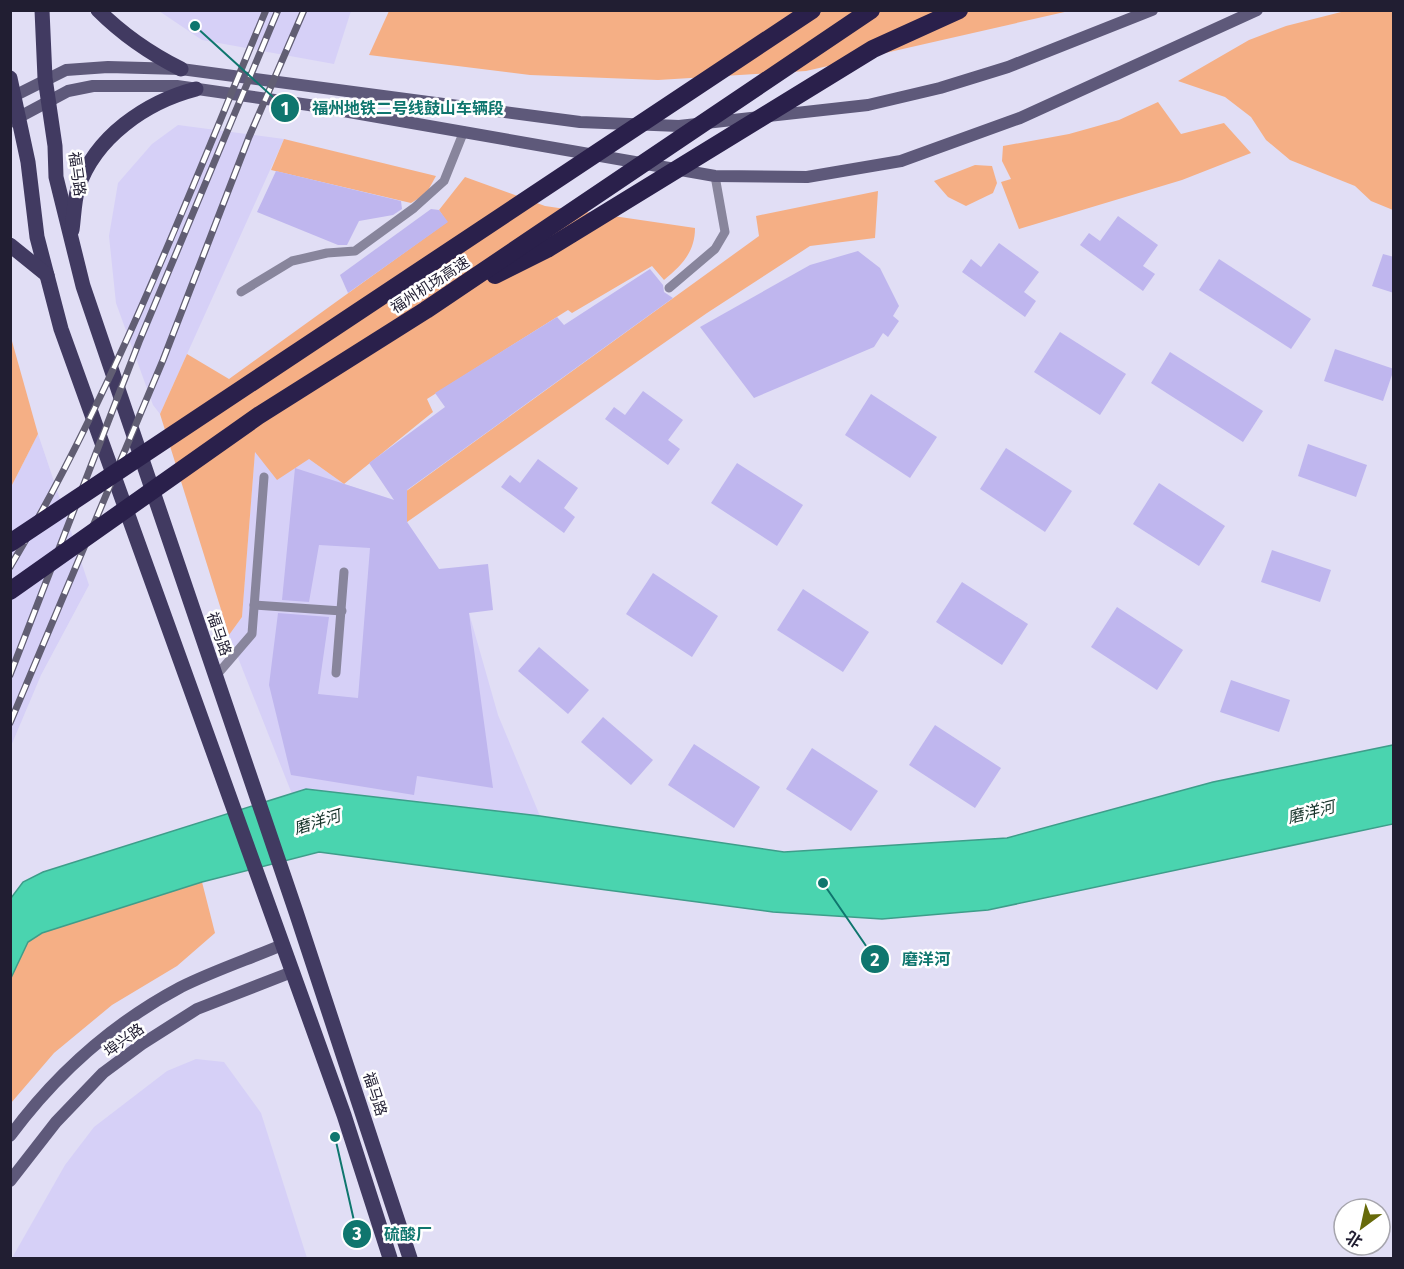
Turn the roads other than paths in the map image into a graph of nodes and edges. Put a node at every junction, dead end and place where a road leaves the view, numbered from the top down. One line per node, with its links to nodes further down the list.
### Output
1 (42, 10): 10 (main road, 福马路)
2 (98, 10): 8 (main road)
3 (812, 10): 24 (highway, 福州机场高速, bridge)
4 (871, 10): 22 (highway, 福州机场高速, bridge)
5 (959, 10): 22 (highway, bridge)
6 (1152, 10): 8 (main road)
7 (1257, 10): 16 (main road)
8 (181, 69): 10 (main road)
9 (10, 78): 12 (main road)
10 (45, 78): 12 (main road); 13 (main road, 福马路)
11 (196, 89): 13 (main road); 15 (main road); 17 (main road)
12 (12, 97): 14 (main road)
13 (49, 100): 14 (main road); 17 (main road, 福马路)
14 (14, 119): 19 (main road)
15 (464, 131): 16 (main road); 21 (lane)
16 (716, 176): 20 (lane)
17 (71, 238): 30 (main road, 福马路)
18 (10, 245): 19 (main road)
19 (47, 275): 31 (main road)
20 (669, 288)
21 (241, 292)
22 (426, 310): 26 (highway, 福州机场高速, bridge)
23 (264, 477): 27 (lane)
24 (10, 543)
25 (344, 572): 28 (lane)
26 (10, 591)
27 (254, 605): 28 (lane); 30 (lane)
28 (342, 611): 29 (lane)
29 (336, 673)
30 (215, 677): 36 (main road, 福马路)
31 (282, 945): 32 (main road); 33 (main road, 埠兴路)
32 (292, 972): 34 (main road, 埠兴路); 35 (main road)
33 (10, 1136)
34 (10, 1181)
35 (390, 1258)
36 (410, 1258)

